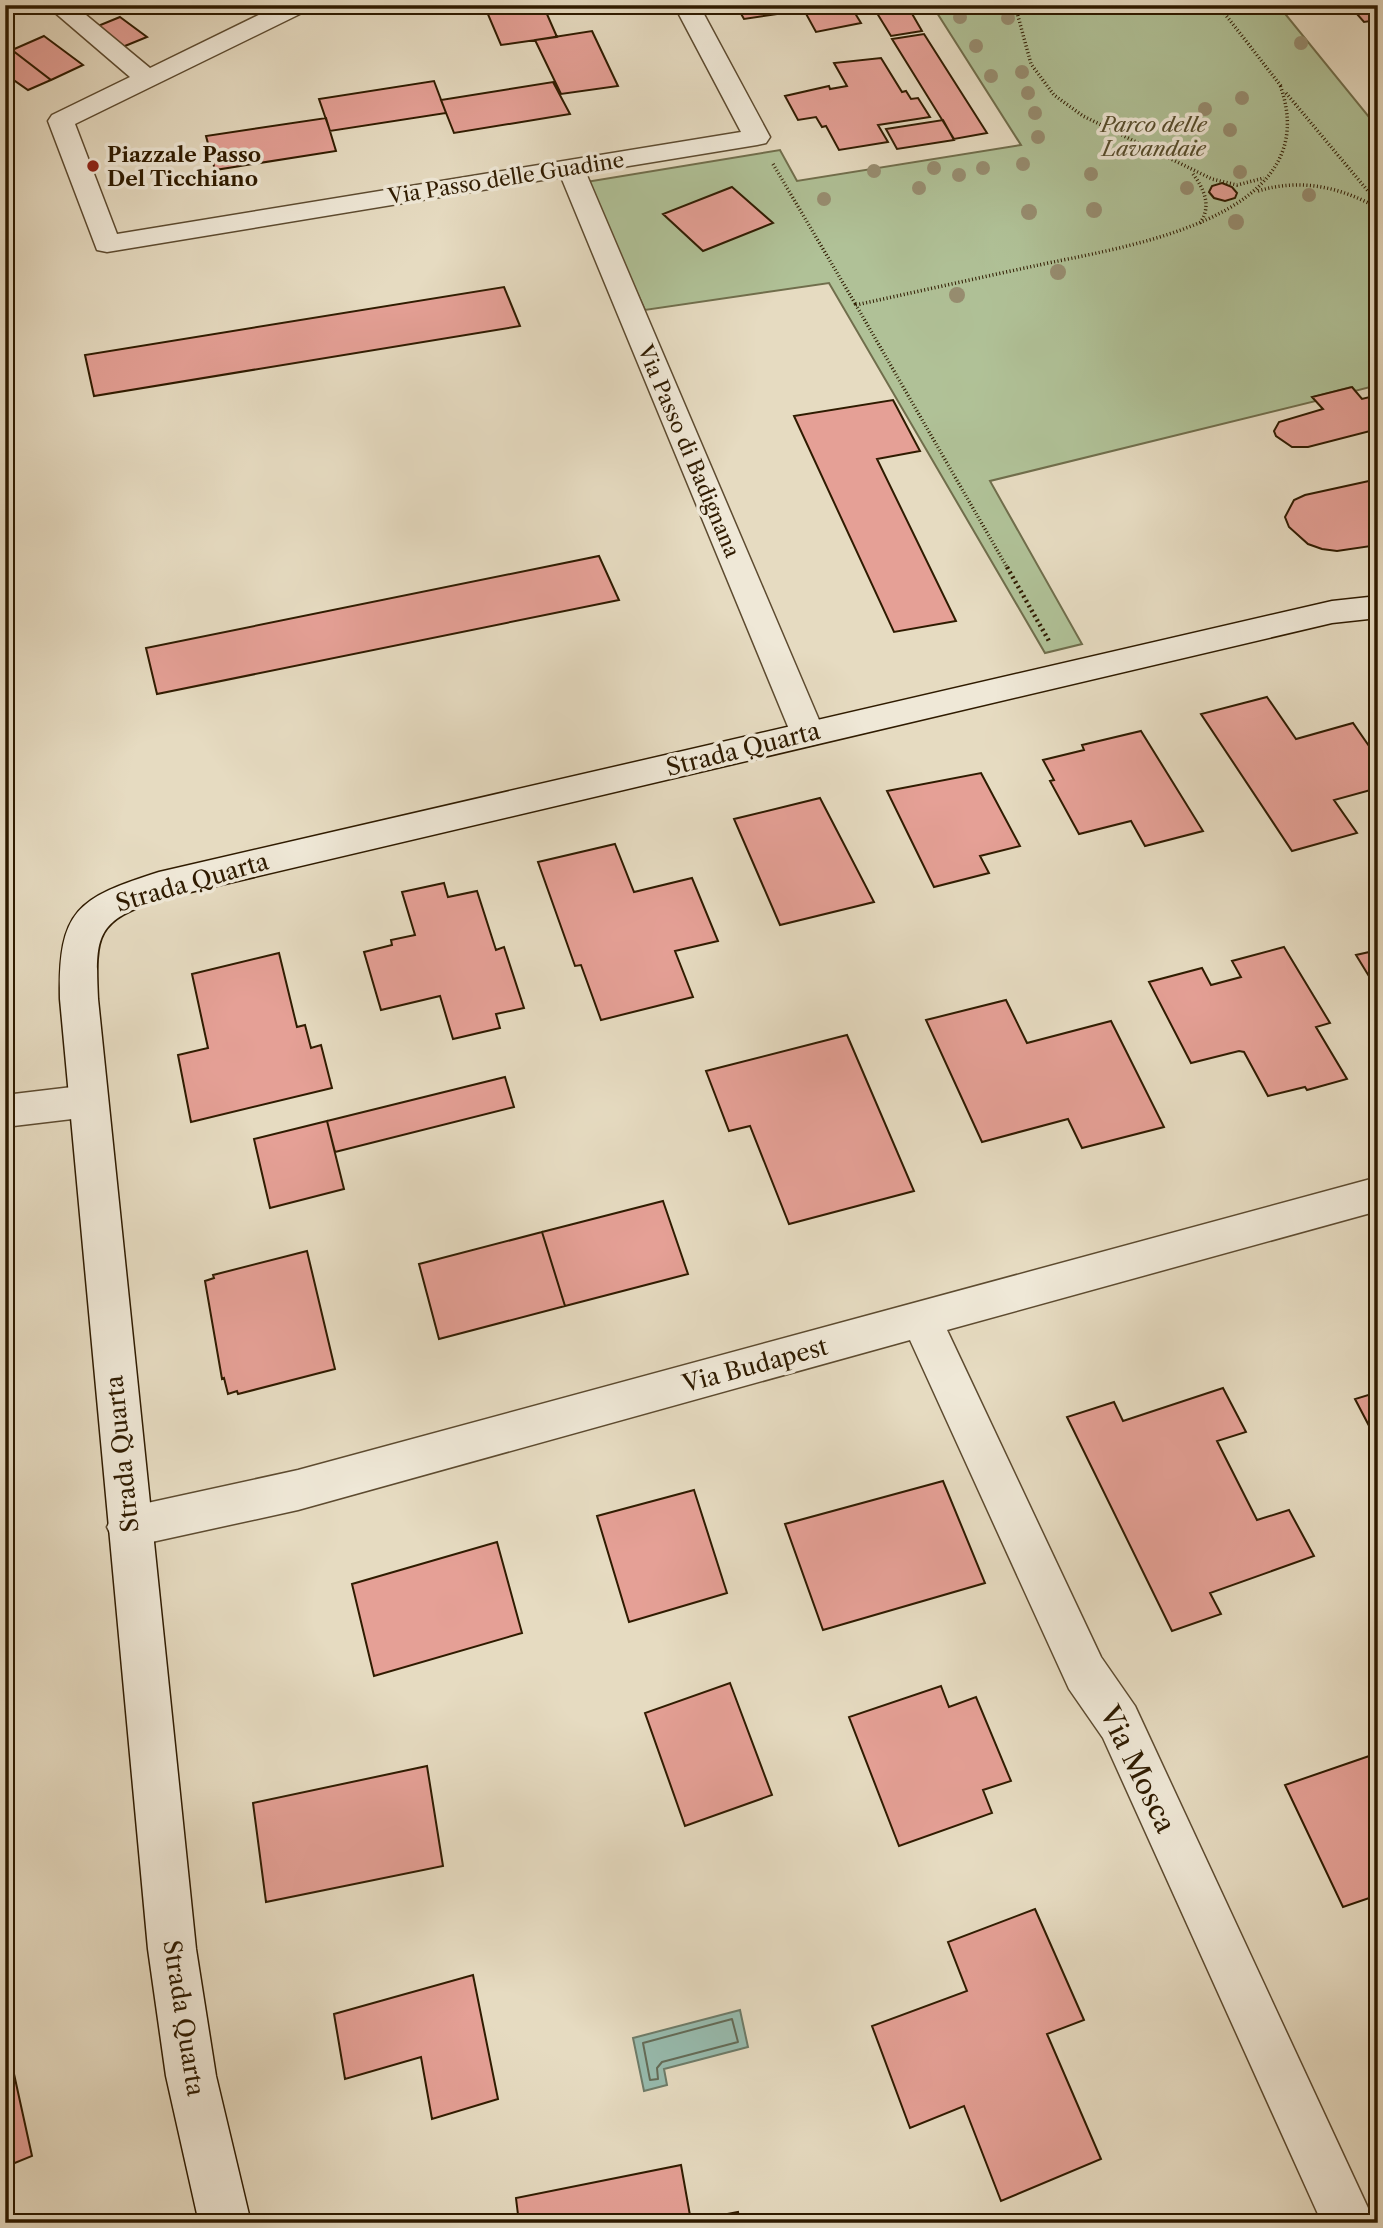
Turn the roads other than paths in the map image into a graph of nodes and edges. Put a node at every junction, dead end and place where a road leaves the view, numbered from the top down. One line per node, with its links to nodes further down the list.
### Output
1 (58, 5): 4 (street)
2 (299, 5): 4 (street)
3 (686, 5): 5 (street, Via Passo delle Guadine)
4 (149, 80): 5 (street, Via Passo delle Guadine)
5 (570, 167): 7 (street, Via Passo di Badignana)
6 (1378, 607): 7 (street, Strada Quarta)
7 (808, 734): 8 (street, Strada Quarta)
8 (89, 1101): 9 (street); 12 (street, Strada Quarta)
9 (5, 1111)
10 (1378, 1194): 11 (street, Via Budapest)
11 (921, 1319): 12 (street, Via Budapest); 16 (street, Via Mosca)
12 (130, 1527): 13 (street, Strada Quarta)
13 (206, 2147): 14 (street); 15 (street, Strada Quarta)
14 (216, 2223)
15 (225, 2223)
16 (1349, 2223)

